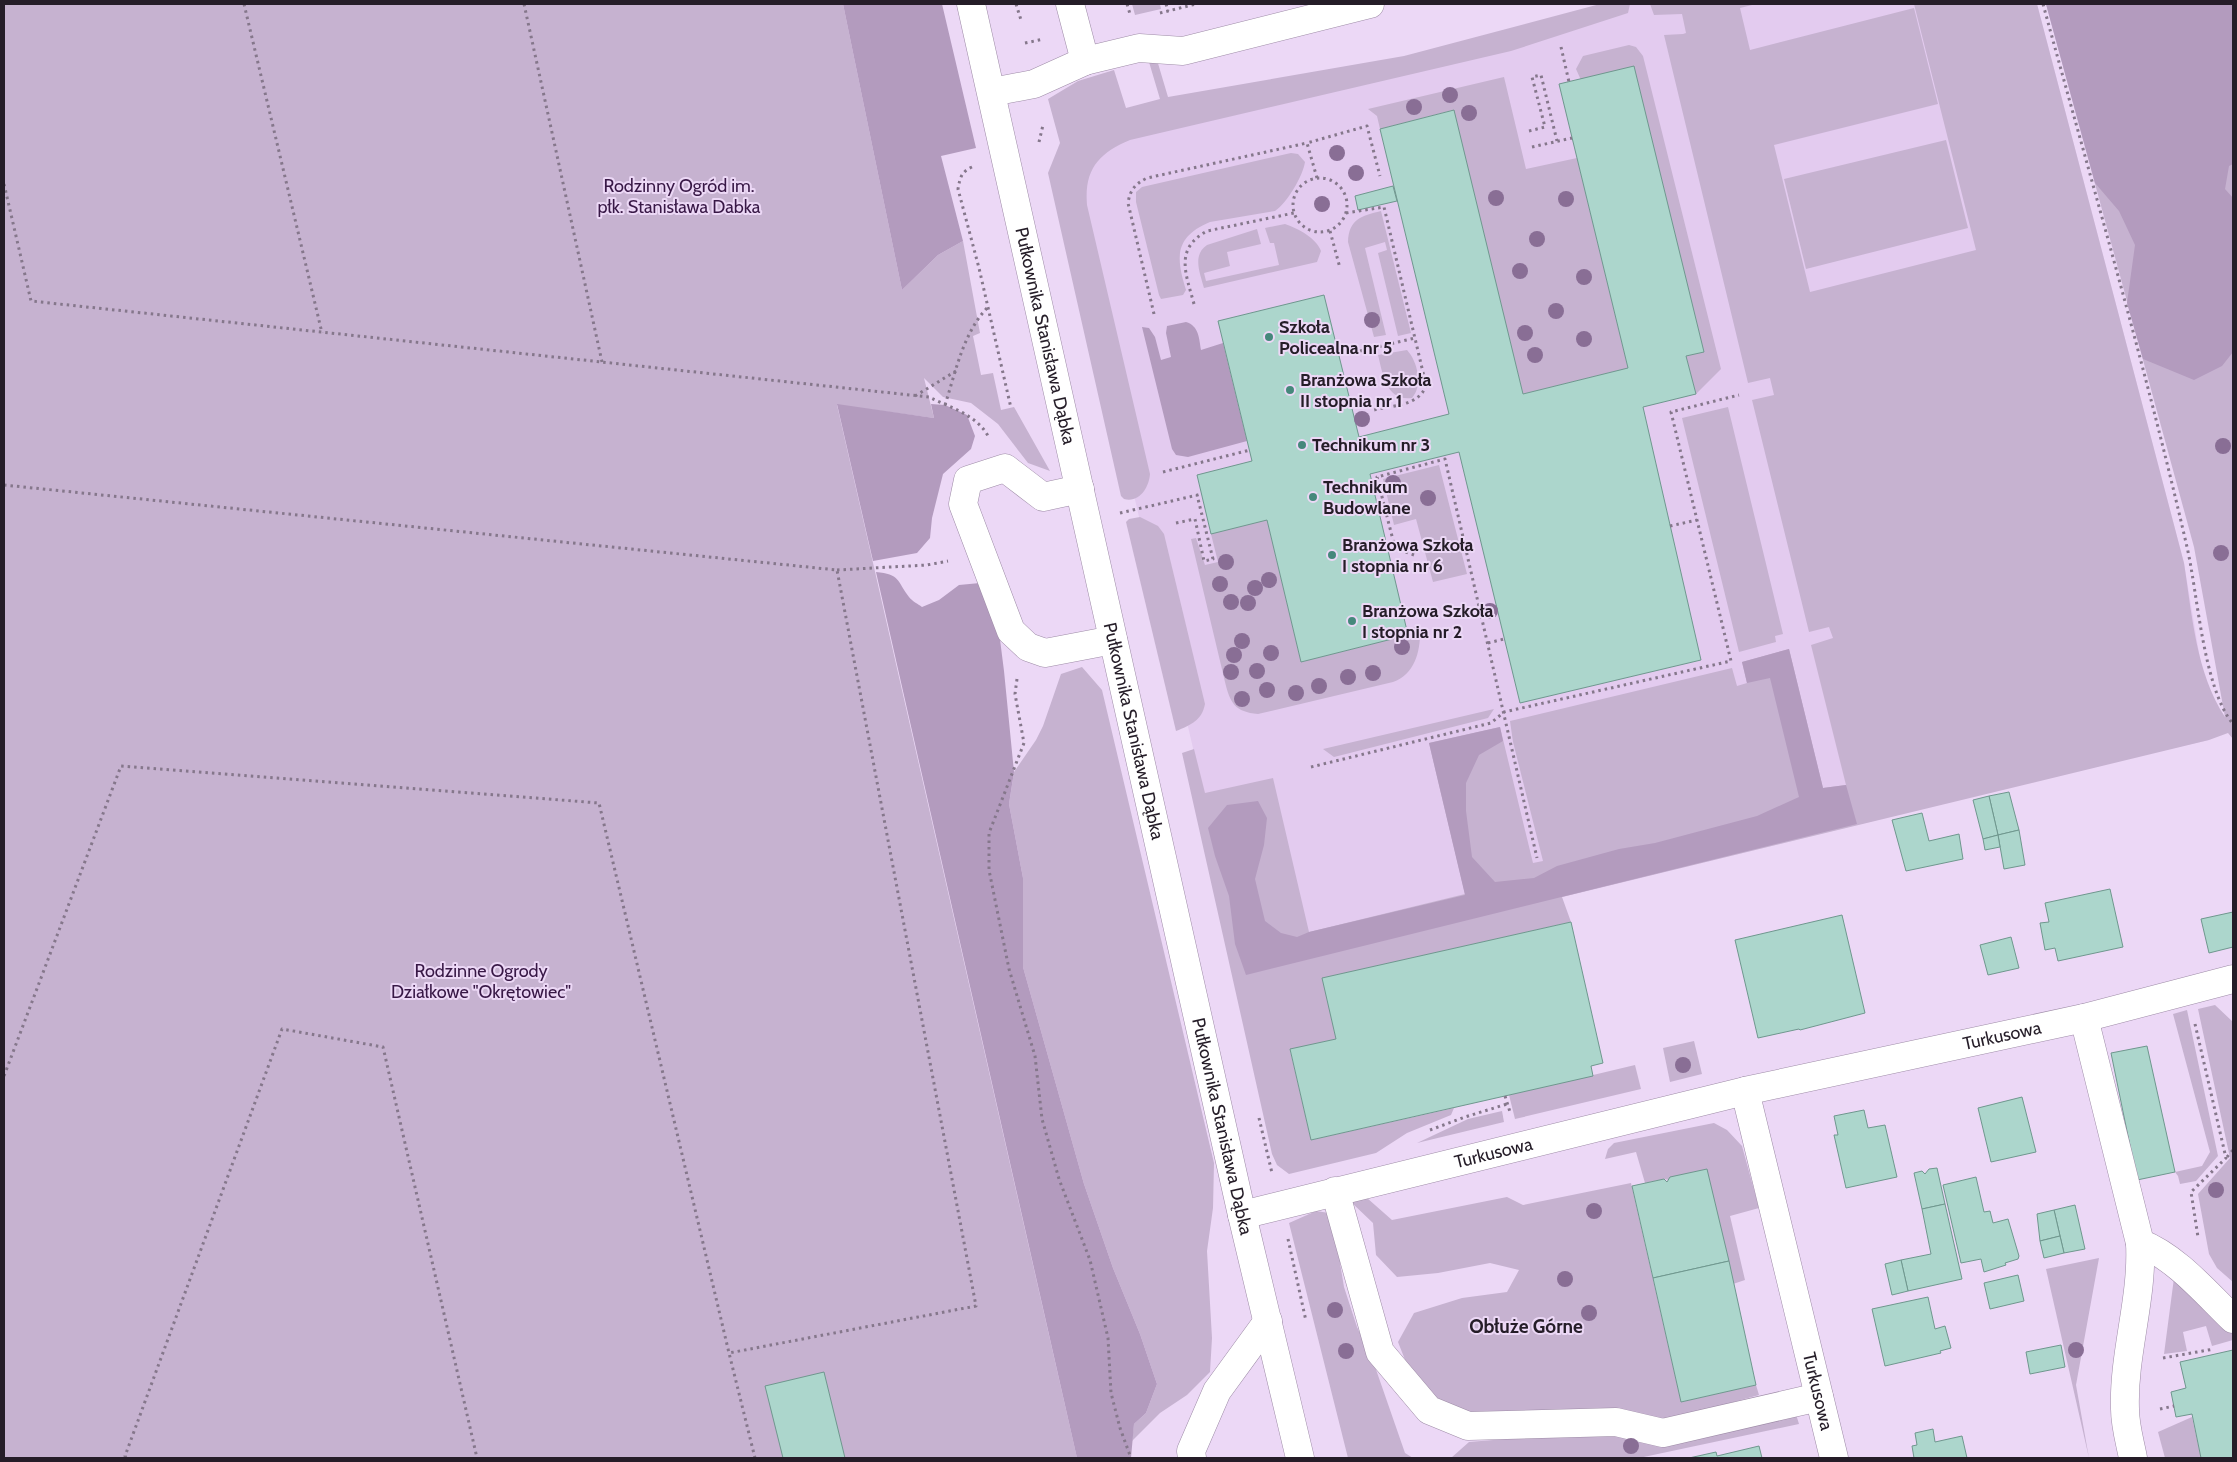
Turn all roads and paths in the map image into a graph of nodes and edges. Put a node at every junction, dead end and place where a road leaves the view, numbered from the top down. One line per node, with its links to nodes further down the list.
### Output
1 (244, 4): 30 (path)
2 (524, 4): 33 (path)
3 (971, 4): 14 (street, Pułkownika Stanisława Dąbka)
4 (1016, 4): 10 (path)
5 (1070, 4): 12 (street)
6 (1166, 4): 9 (path)
7 (1370, 4): 12 (street)
8 (2043, 4): 56 (path)
9 (1168, 11)
10 (1021, 20)
11 (1561, 47): 13 (path)
12 (1085, 61): 14 (street)
13 (1569, 82)
14 (992, 92): 43 (street, Pułkownika Stanisława Dąbka)
15 (1528, 131): 17 (path)
16 (1572, 138): 17 (path)
17 (1557, 141): 19 (path)
18 (1306, 143): 20 (path); 21 (path); 29 (path)
19 (1532, 147)
20 (1380, 176)
21 (1317, 178): 23 (path); 24 (path)
22 (4, 184): 30 (path)
23 (1294, 213): 25 (path); 27 (path)
24 (1346, 213): 25 (path); 31 (path)
25 (1330, 231): 26 (path)
26 (1340, 268)
27 (1194, 304)
28 (988, 307): 34 (path)
29 (1154, 314)
30 (322, 333): 33 (path)
31 (1415, 338): 32 (path); 38 (path)
32 (1360, 351)
33 (602, 362): 36 (path)
34 (956, 371): 36 (path); 37 (path)
35 (1739, 395): 45 (path)
36 (915, 396): 37 (path)
37 (945, 405): 40 (path)
38 (1374, 410)
39 (1250, 450): 41 (path)
40 (1005, 468): 43 (street); 49 (street)
41 (1163, 472)
42 (4, 485): 50 (path)
43 (1080, 489): 52 (street, Pułkownika Stanisława Dąbka)
44 (1120, 513): 46 (path)
45 (1697, 520): 47 (path); 55 (path)
46 (1176, 523)
47 (1670, 526)
48 (1414, 555): 53 (path)
49 (981, 556): 50 (path); 54 (street)
50 (837, 570): 73 (path)
51 (1504, 639): 53 (path)
52 (1113, 640): 54 (street); 67 (street, Pułkownika Stanisława Dąbka)
53 (1488, 643): 55 (path)
54 (1028, 647): 79 (path)
55 (1504, 712): 57 (path); 58 (path)
56 (2233, 724)
57 (1311, 767)
58 (1537, 858)
59 (2233, 979): 60 (street, Turkusowa)
60 (2188, 992): 61 (street, Turkusowa); 65 (path)
61 (2084, 1018): 63 (street, Turkusowa); 68 (street)
62 (4, 1076): 73 (path)
63 (1745, 1091): 66 (street, Turkusowa); 75 (street, Turkusowa)
64 (2233, 1150): 65 (path)
65 (2226, 1158): 69 (path)
66 (1335, 1191): 67 (street, Turkusowa); 75 (street)
67 (1242, 1215): 71 (street, Pułkownika Stanisława Dąbka)
68 (2140, 1243): 69 (street); 83 (street)
69 (2177, 1266): 70 (street)
70 (2233, 1319)
71 (1268, 1321): 80 (street); 81 (street, Pułkownika Stanisława Dąbka)
72 (2217, 1348): 74 (path)
73 (728, 1353): 78 (path)
74 (2154, 1360)
75 (1819, 1397): 82 (street, Turkusowa)
76 (126, 1458): 77 (path)
77 (477, 1458)
78 (755, 1458)
79 (1131, 1458)
80 (1192, 1458)
81 (1300, 1458)
82 (1834, 1458)
83 (2133, 1458)

